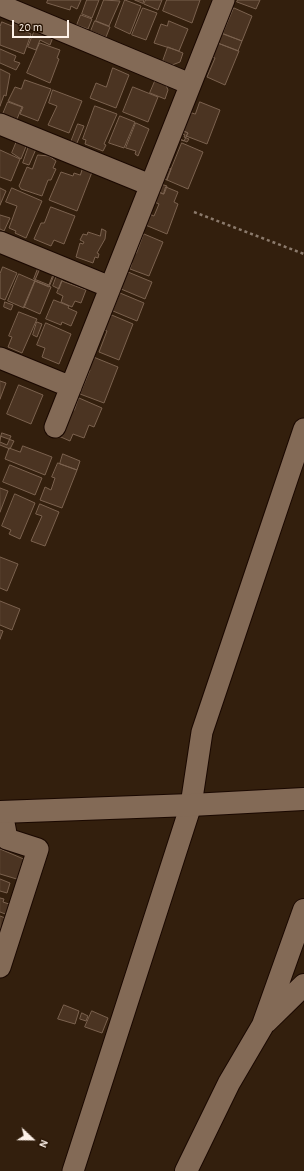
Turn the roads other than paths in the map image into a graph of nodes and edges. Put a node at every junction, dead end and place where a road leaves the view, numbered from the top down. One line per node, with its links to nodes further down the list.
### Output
1 (224, 0): 3 (street)
2 (2, 10): 3 (street)
3 (190, 84): 5 (street)
4 (0, 124): 5 (street)
5 (150, 185): 7 (street)
6 (0, 242): 7 (street)
7 (110, 287): 9 (street)
8 (0, 358): 9 (street)
9 (71, 387): 10 (street)
10 (55, 427)
11 (304, 429): 13 (street)
12 (304, 799): 13 (main road)
13 (191, 805): 14 (main road); 19 (street)
14 (1, 812): 16 (street)
15 (304, 910): 18 (main road)
16 (0, 967)
17 (304, 985): 18 (main road)
18 (263, 1025): 20 (main road)
19 (73, 1171)
20 (186, 1171)

